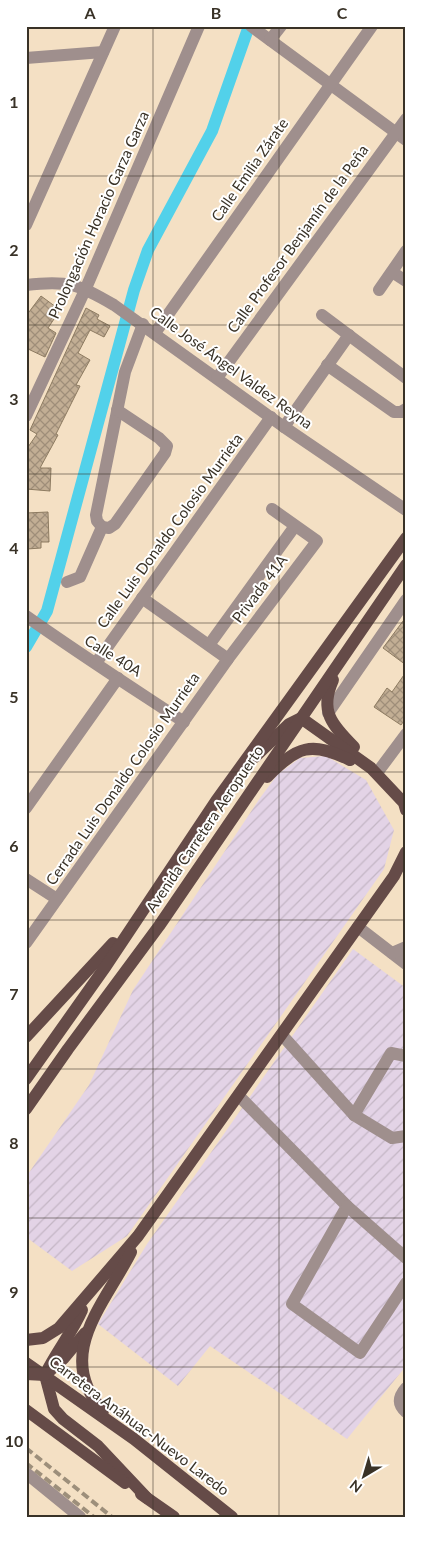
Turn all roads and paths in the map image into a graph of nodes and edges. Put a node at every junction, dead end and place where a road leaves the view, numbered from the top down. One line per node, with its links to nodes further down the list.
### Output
1 (115, 26): 6 (street)
2 (199, 26): 17 (street, Prolongación Horacio Garza Garza)
3 (280, 26): 5 (street)
4 (372, 26): 8 (street, Calle Emilia Zárate)
5 (261, 33): 8 (street)
6 (104, 52): 7 (street); 11 (street)
7 (26, 58)
8 (331, 85): 10 (street); 21 (street, Calle Emilia Zárate)
9 (406, 119): 10 (street, Calle Profesor Benjamín de la Peña)
10 (401, 136): 24 (street, Calle Profesor Benjamín de la Peña)
11 (30, 207): 12 (street)
12 (26, 225)
13 (406, 251): 14 (street)
14 (392, 272): 15 (street); 18 (street)
15 (406, 281)
16 (26, 285): 17 (street, Calle José Ángel Valdez Reyna)
17 (86, 288): 20 (street, Calle José Ángel Valdez Reyna); 28 (street, Prolongación Horacio Garza Garza)
18 (378, 290)
19 (322, 315): 22 (street)
20 (142, 323): 21 (street, Calle José Ángel Valdez Reyna); 27 (street)
21 (155, 333): 24 (street, Calle José Ángel Valdez Reyna)
22 (349, 334): 23 (street); 25 (street)
23 (327, 365): 26 (street); 30 (street)
24 (217, 378): 29 (street, Calle José Ángel Valdez Reyna)
25 (406, 378)
26 (406, 409)
27 (117, 410): 34 (street); 34 (street)
28 (26, 416)
29 (271, 417): 30 (street, Calle José Ángel Valdez Reyna); 39 (street, Calle Luis Donaldo Colosio Murrieta)
30 (284, 426): 31 (street, Calle José Ángel Valdez Reyna)
31 (404, 504)
32 (272, 509): 33 (street, Privada 41A)
33 (295, 526): 43 (street, Privada 41A); 45 (street, Privada 41A)
34 (102, 527): 38 (street)
35 (406, 538): 53 (main road, Avenida Carretera Aeropuerto)
36 (406, 547): 42 (main road)
37 (406, 565): 42 (main road, Avenida Carretera Aeropuerto)
38 (67, 582)
39 (142, 598): 43 (street); 46 (street, Calle Luis Donaldo Colosio Murrieta)
40 (406, 600): 48 (street)
41 (29, 618): 46 (street, Calle 40A)
42 (358, 636): 44 (main road, Avenida Carretera Aeropuerto)
43 (209, 645): 45 (street)
44 (348, 651): 48 (main road); 49 (main road, Avenida Carretera Aeropuerto)
45 (228, 659): 50 (street, Cerrada Luis Donaldo Colosio Murrieta)
46 (96, 663): 47 (street, Calle 40A)
47 (118, 678): 50 (street, Calle 40A); 56 (street)
48 (328, 713): 52 (main road)
49 (301, 718): 52 (main road); 53 (main road); 54 (main road, Avenida Carretera Aeropuerto)
50 (184, 722): 59 (street, Cerrada Luis Donaldo Colosio Murrieta)
51 (406, 734): 52 (street)
52 (374, 771): 54 (main road); 55 (main road)
53 (234, 775): 60 (main road, Avenida Carretera Aeropuerto)
54 (243, 801): 71 (main road, Avenida Carretera Aeropuerto)
55 (405, 805)
56 (26, 808)
57 (406, 852): 61 (main road)
58 (26, 879): 59 (street)
59 (57, 899): 62 (street, Cerrada Luis Donaldo Colosio Murrieta)
60 (142, 909): 67 (main road); 69 (main road, Avenida Carretera Aeropuerto)
61 (358, 927): 64 (street); 66 (main road)
62 (26, 943)
63 (406, 947): 64 (street)
64 (392, 953): 65 (street)
65 (406, 964)
66 (282, 1035): 70 (main road); 72 (street)
67 (26, 1037)
68 (406, 1056): 72 (street)
69 (26, 1079)
70 (239, 1096): 74 (street); 75 (main road)
71 (26, 1109)
72 (354, 1115): 73 (street)
73 (406, 1136)
74 (347, 1206): 76 (street); 77 (street)
75 (138, 1236): 78 (main road); 79 (main road)
76 (406, 1258)
77 (406, 1283)
78 (88, 1296): 80 (main road); 83 (main road)
79 (88, 1329): 83 (main road); 87 (main road)
80 (26, 1340)
81 (26, 1363): 83 (main road, Carretera Anáhuac-Nuevo Laredo)
82 (26, 1374): 83 (main road)
83 (45, 1375): 87 (main road, Carretera Anáhuac-Nuevo Laredo); 89 (main road)
84 (406, 1388): 85 (street)
85 (403, 1407)
86 (26, 1410): 89 (main road)
87 (134, 1440): 92 (main road, Carretera Anáhuac-Nuevo Laredo)
88 (26, 1473): 90 (street)
89 (148, 1498): 91 (main road)
90 (75, 1515)
91 (174, 1517)
92 (232, 1517)

